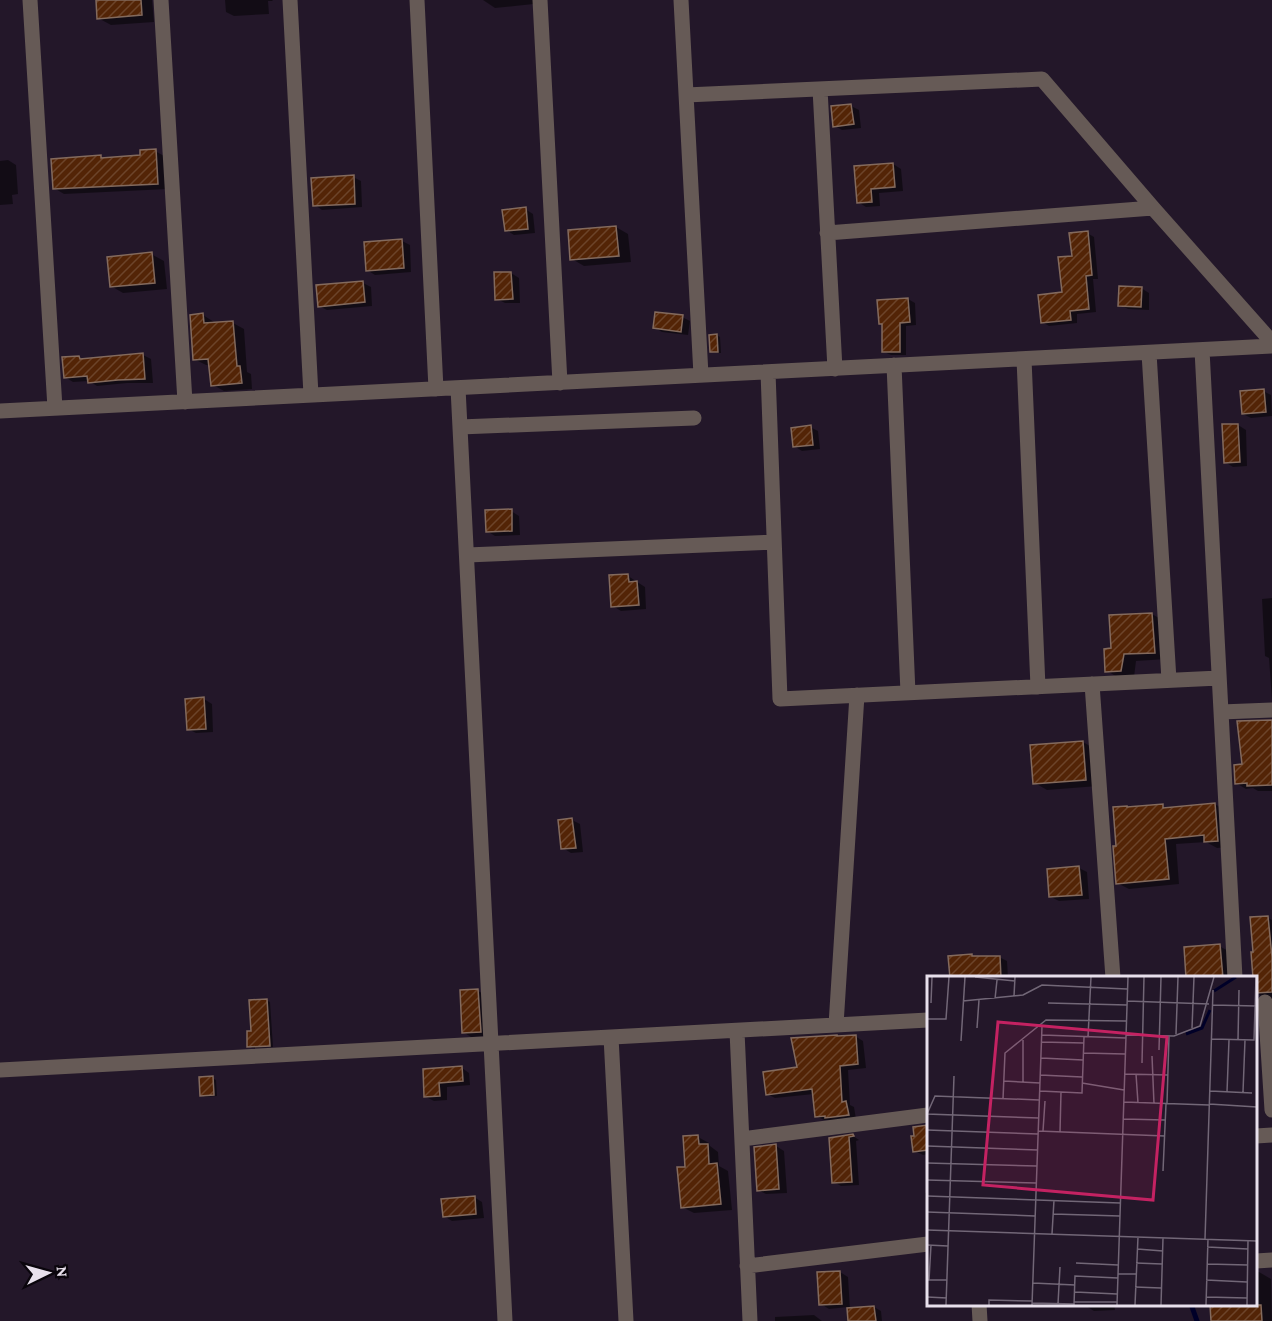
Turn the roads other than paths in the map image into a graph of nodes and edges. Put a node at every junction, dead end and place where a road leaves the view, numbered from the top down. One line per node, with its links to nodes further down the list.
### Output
1 (30, 0): 24 (street)
2 (161, 0): 23 (street)
3 (290, 0): 22 (street)
4 (417, 0): 21 (street)
5 (540, 0): 19 (street)
6 (681, 0): 8 (street)
7 (820, 89): 8 (street); 9 (street); 10 (street)
8 (686, 95): 18 (street)
9 (1153, 208): 10 (street); 11 (street)
10 (827, 233): 16 (street)
11 (1272, 344): 12 (street)
12 (1202, 350): 13 (street); 30 (street)
13 (1149, 353): 14 (street); 31 (street)
14 (1024, 359): 15 (street); 33 (street)
15 (894, 365): 16 (street); 34 (street)
16 (835, 369): 17 (street)
17 (768, 372): 18 (street); 28 (street)
18 (701, 375): 19 (street)
19 (560, 382): 20 (street)
20 (458, 388): 21 (street); 27 (street)
21 (436, 389): 22 (street)
22 (311, 395): 23 (street)
23 (185, 402): 24 (street)
24 (55, 408): 25 (street)
25 (0, 411)
26 (693, 418): 27 (street)
27 (460, 427): 29 (street)
28 (774, 542): 29 (street); 35 (street)
29 (467, 555): 45 (street)
30 (1219, 678): 31 (street); 37 (street)
31 (1169, 681): 32 (street)
32 (1092, 684): 33 (street); 38 (street)
33 (1038, 687): 34 (street)
34 (908, 693): 35 (street)
35 (858, 695): 42 (street)
36 (1272, 710): 37 (street)
37 (1221, 712): 39 (street)
38 (1113, 976)
39 (1235, 976)
40 (1264, 1002): 47 (street)
41 (927, 1020): 42 (street)
42 (836, 1025): 43 (street)
43 (737, 1031): 44 (street); 51 (street)
44 (610, 1037): 45 (street); 58 (street)
45 (491, 1044): 46 (street); 57 (street)
46 (0, 1070)
47 (1272, 1110)
48 (927, 1115): 51 (street)
49 (1272, 1135): 50 (street)
50 (1257, 1136)
51 (742, 1139): 55 (street)
52 (927, 1244): 55 (street)
53 (1272, 1260): 54 (street)
54 (1257, 1261)
55 (747, 1266): 59 (street)
56 (978, 1306): 60 (street)
57 (505, 1321)
58 (626, 1321)
59 (750, 1321)
60 (980, 1321)

